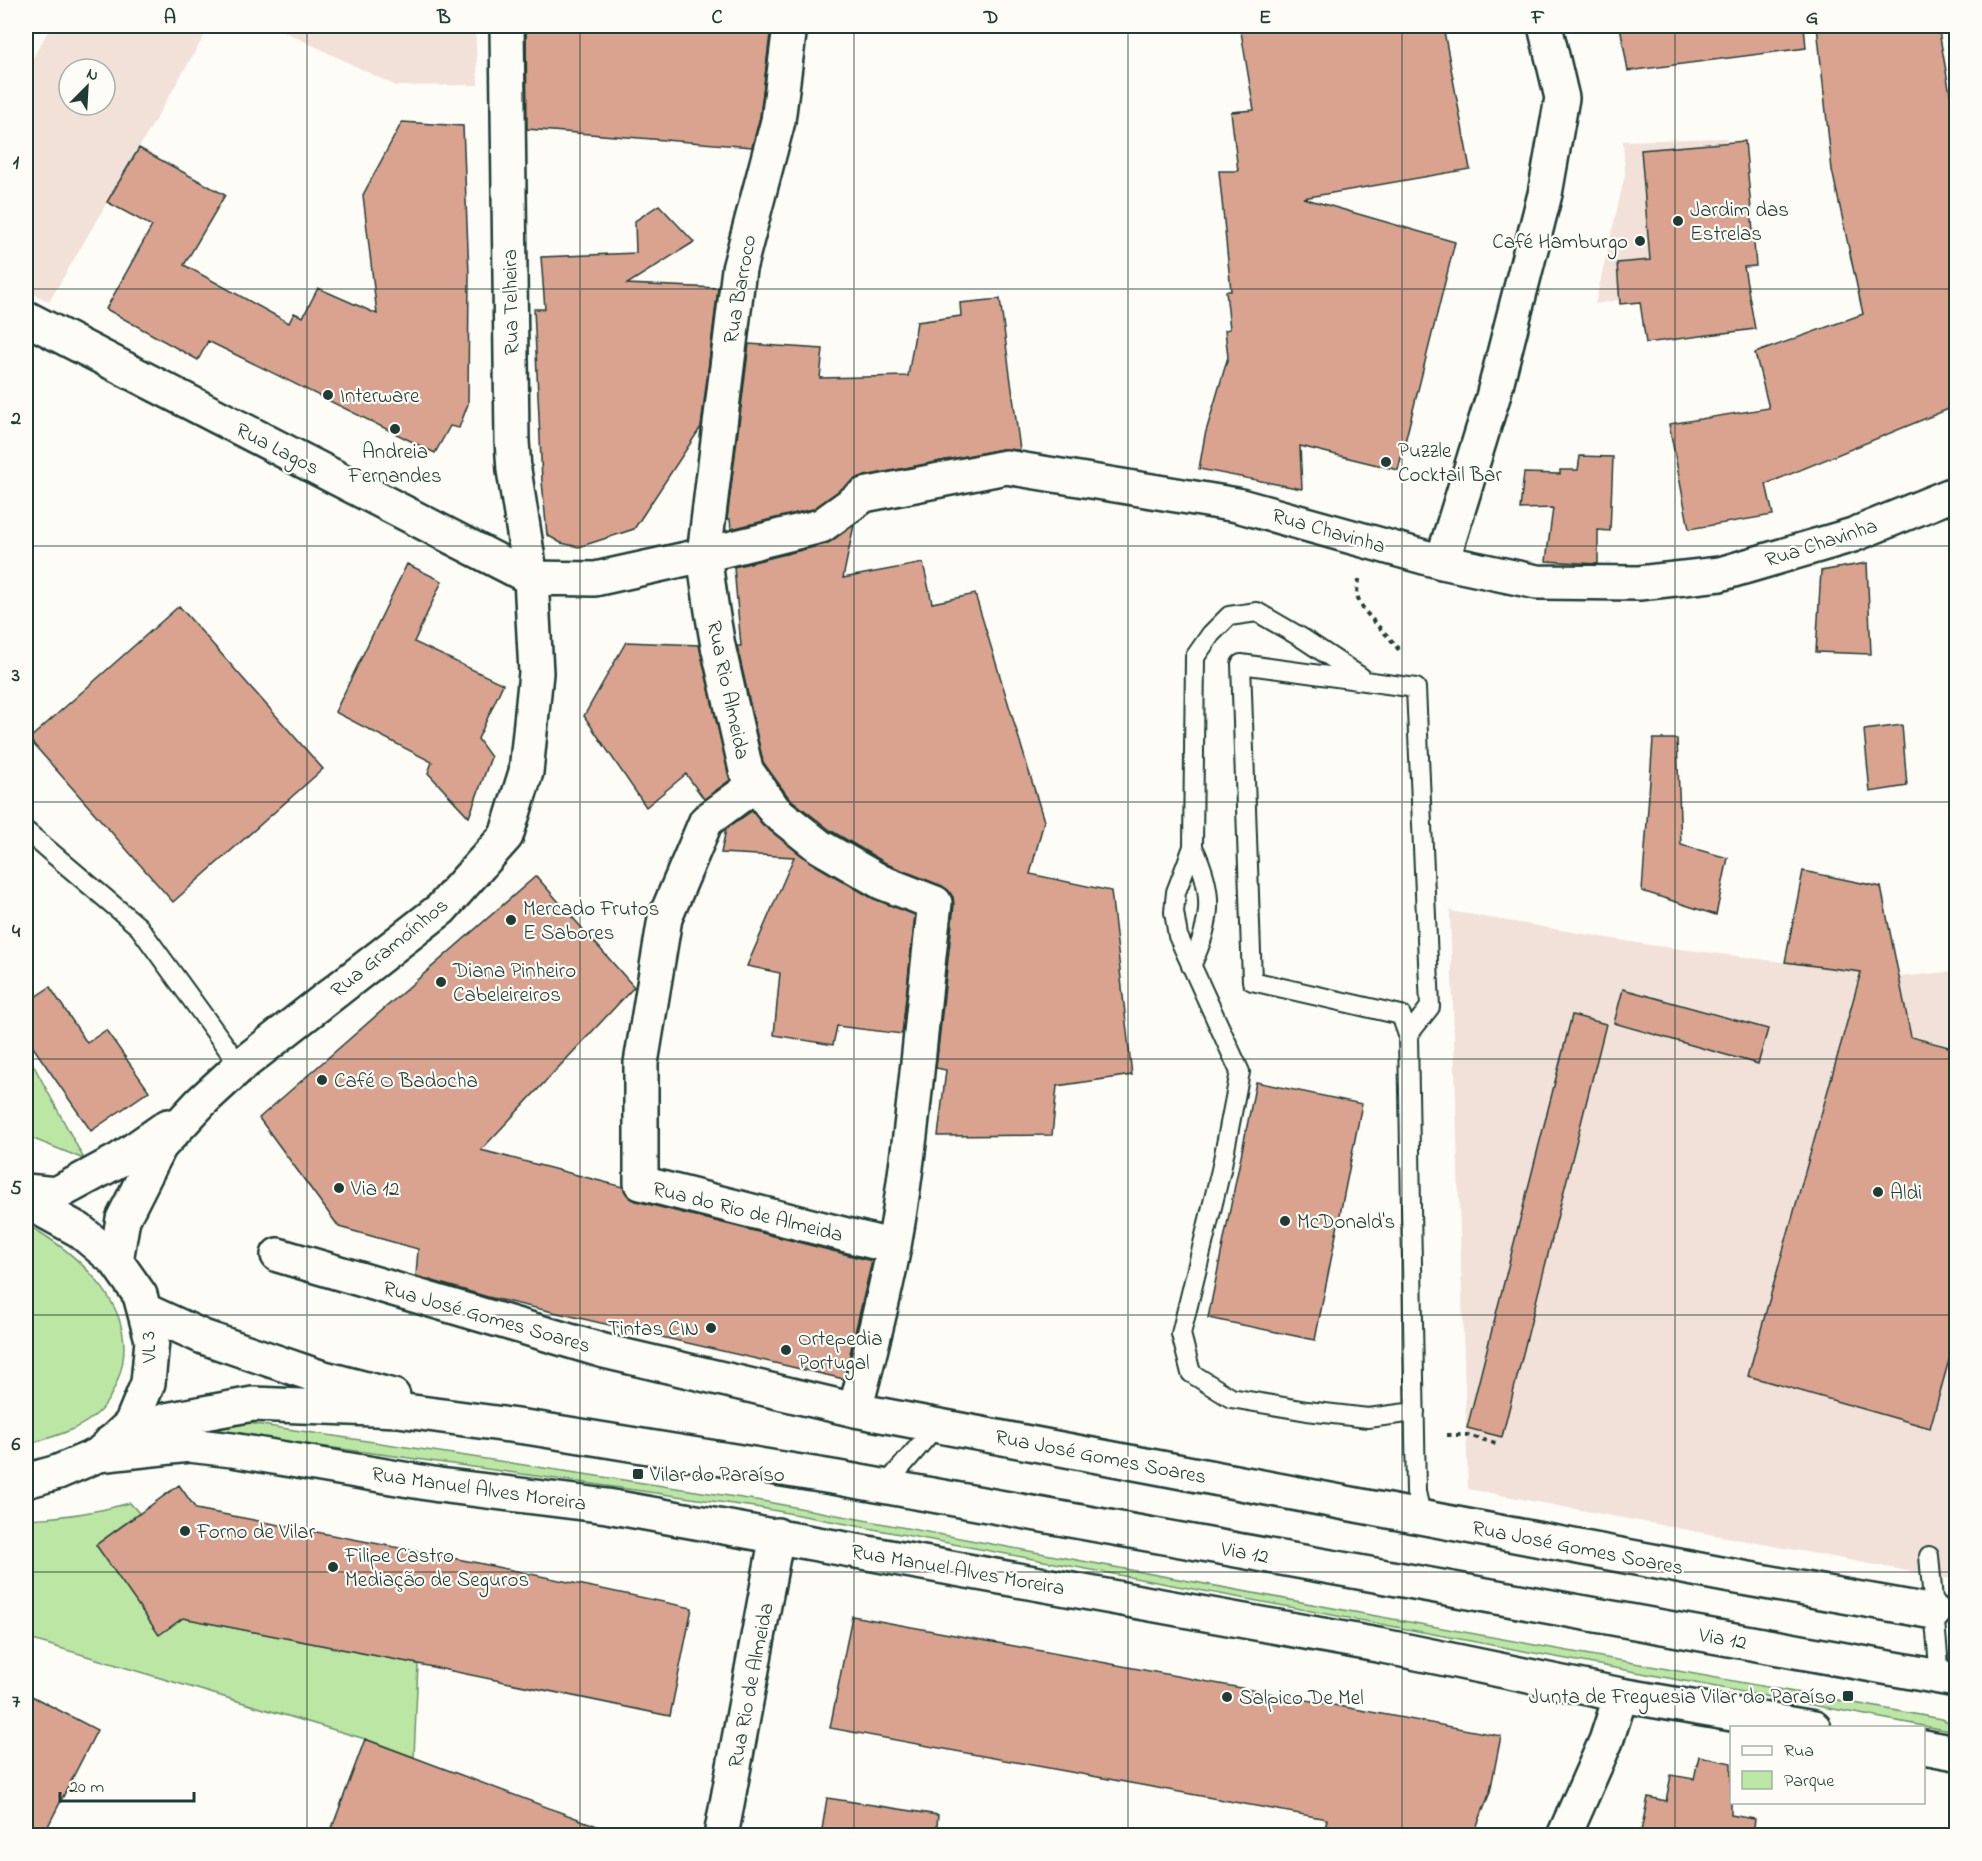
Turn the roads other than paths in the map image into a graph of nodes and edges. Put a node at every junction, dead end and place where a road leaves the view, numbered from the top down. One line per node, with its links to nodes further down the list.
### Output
1 (507, 26): 8 (street, Rua Telheira)
2 (790, 26): 6 (street, Rua Barroco)
3 (1545, 26): 7 (street)
4 (26, 318): 8 (street, Rua Lagos)
5 (1956, 493): 7 (street, Rua Chavinha)
6 (704, 555): 7 (street, Rua Chavinha); 8 (street, Rua Chavinha); 10 (street, Rua Rio Almeida)
7 (1442, 562)
8 (531, 578): 15 (street, Rua Gramoínhos)
9 (1366, 681): 12 (lane); 14 (lane); 14 (lane)
10 (756, 784): 19 (street, Rua Rio Almeida); 19 (street, Rua do Rio de Almeida)
11 (26, 831): 15 (lane)
12 (1193, 847): 13 (lane); 13 (lane)
13 (1191, 966): 24 (lane)
14 (1407, 1035): 24 (lane)
15 (240, 1066): 16 (street, Rua Gramoínhos)
16 (201, 1102): 17 (street, Rua Gramoínhos); 21 (street, Rua Gramoínhos)
17 (26, 1191)
18 (26, 1201): 21 (street, VL 3)
19 (894, 1247): 23 (street)
20 (278, 1255): 23 (street, Rua José Gomes Soares)
21 (116, 1261): 22 (street, VL 3)
22 (144, 1310): 26 (street, Via 12); 27 (street, VL 3)
23 (855, 1410): 25 (street, Rua José Gomes Soares)
24 (1414, 1413): 30 (lane)
25 (937, 1425): 29 (lane); 30 (street, Rua José Gomes Soares)
26 (532, 1428): 27 (street, Via 12); 29 (street, Via 12)
27 (105, 1448): 28 (street, VL 3); 31 (street, Rua Manuel Alves Moreira)
28 (26, 1481)
29 (884, 1487): 34 (street, Via 12)
30 (1422, 1518): 33 (street, Rua José Gomes Soares)
31 (777, 1535): 35 (street, Rua Manuel Alves Moreira); 39 (street, Rua Rio de Almeida)
32 (1929, 1556): 33 (lane)
33 (1934, 1612): 34 (lane)
34 (1948, 1679)
35 (1621, 1695): 36 (street, Rua Manuel Alves Moreira); 40 (street)
36 (1802, 1726)
37 (1925, 1747): 38 (street)
38 (1956, 1753)
39 (721, 1836)
40 (1564, 1836)

